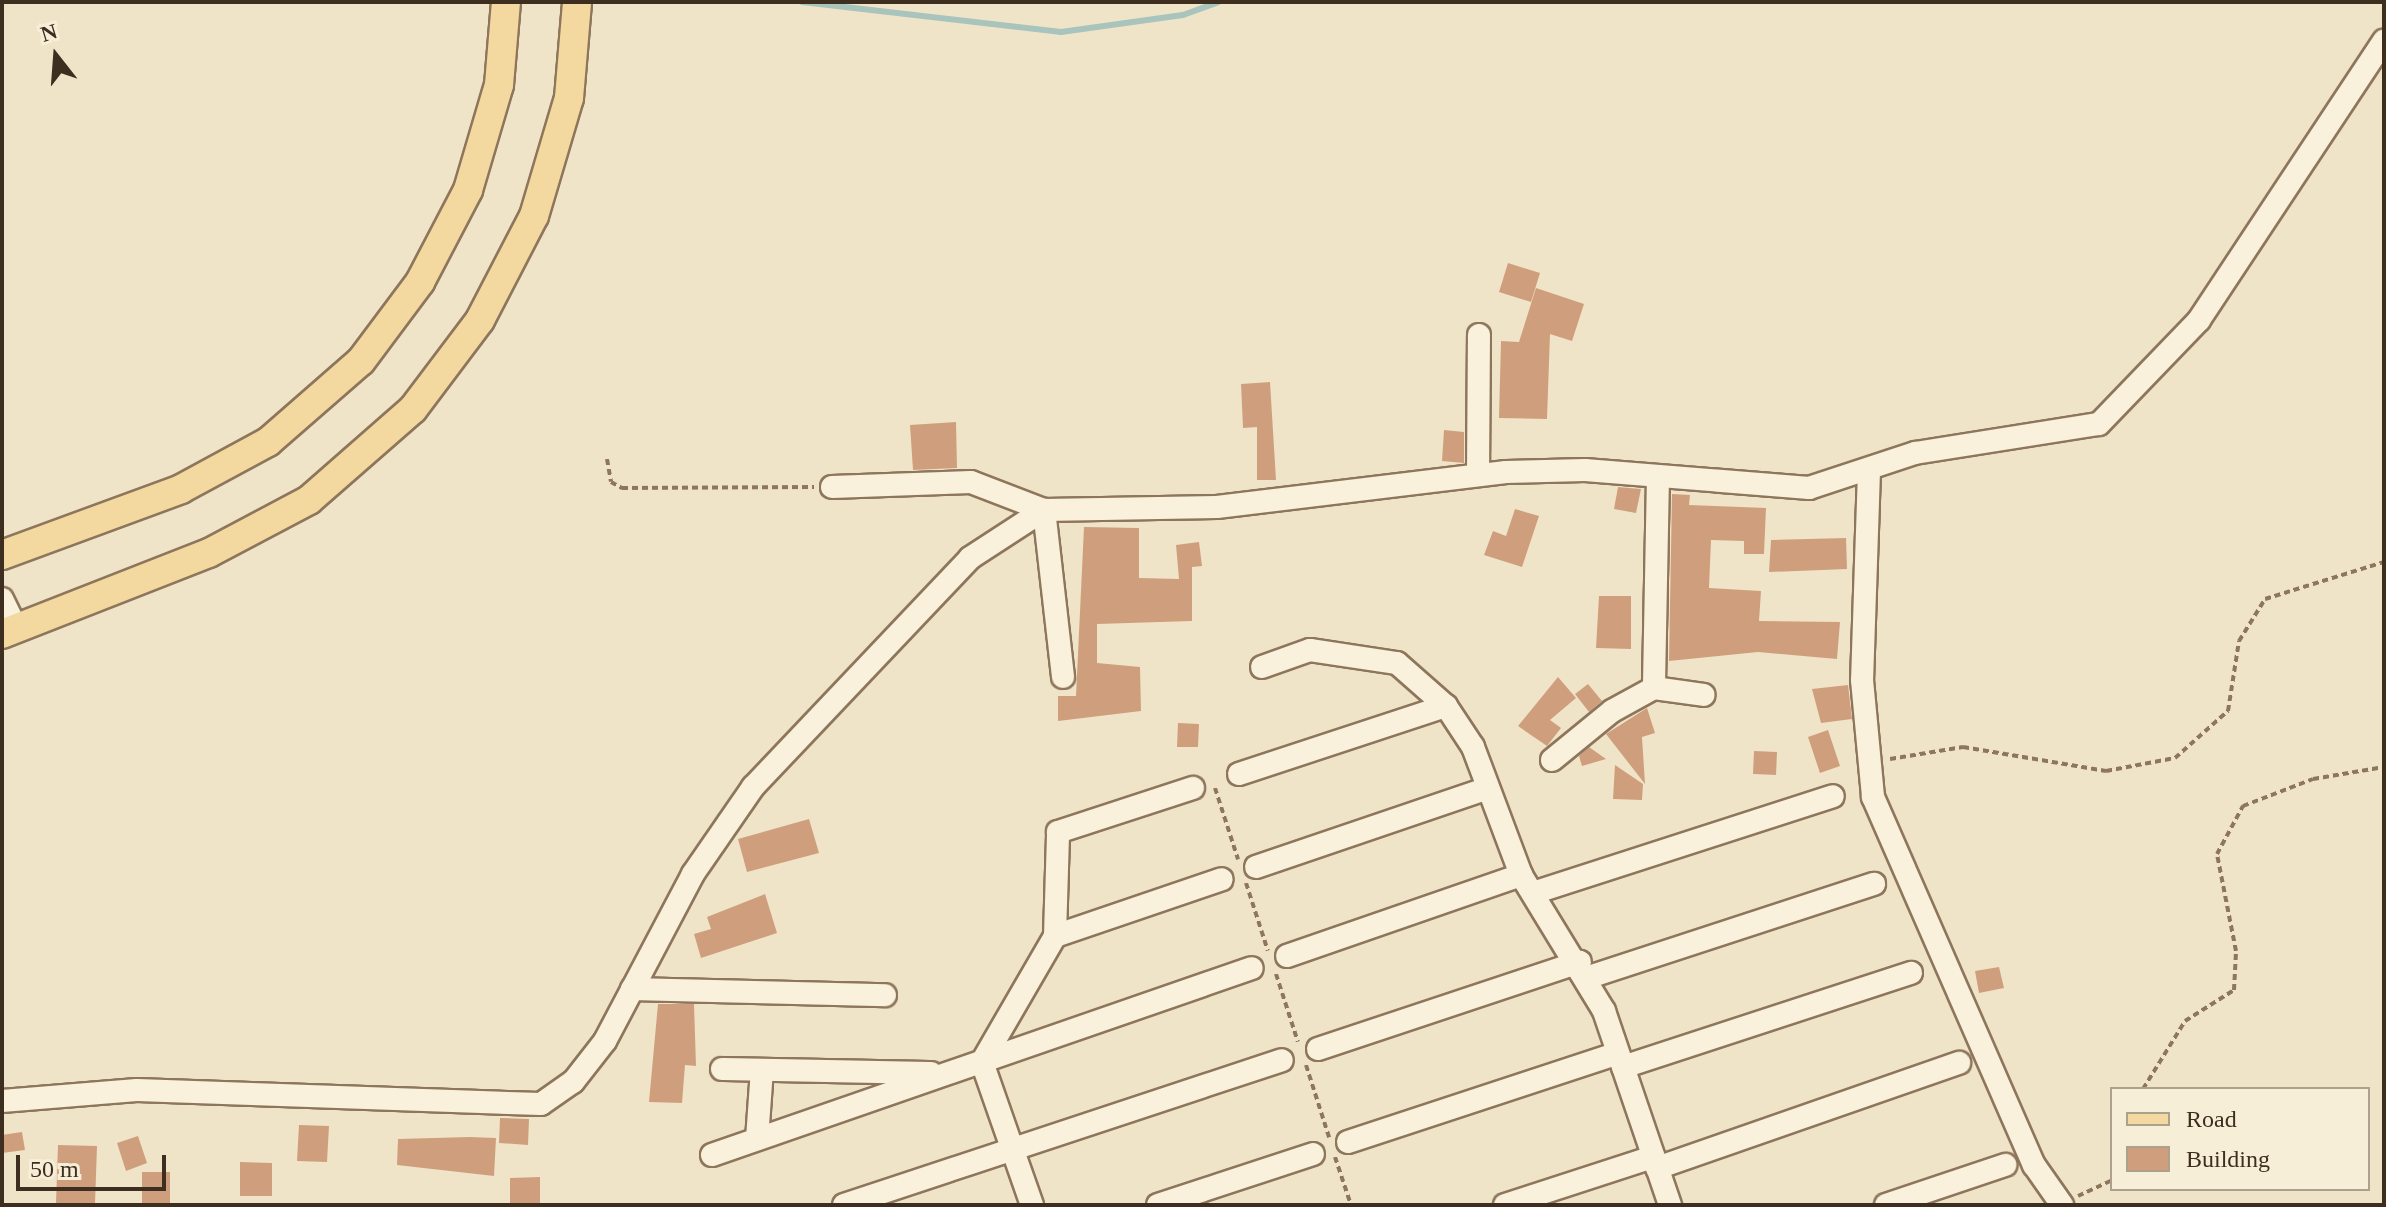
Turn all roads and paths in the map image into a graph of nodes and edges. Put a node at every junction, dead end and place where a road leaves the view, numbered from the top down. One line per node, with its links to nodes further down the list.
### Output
1 (506, 2): 11 (main road)
2 (577, 2): 14 (main road)
3 (2384, 41): 6 (street)
4 (1479, 335): 7 (street)
5 (607, 459): 9 (path)
6 (1869, 471): 8 (street); 21 (street)
7 (1478, 475): 8 (street); 10 (street)
8 (1658, 476): 17 (street)
9 (832, 487): 10 (street)
10 (1044, 510): 16 (street); 36 (street)
11 (2, 555)
12 (2384, 562): 21 (path)
13 (2, 599): 14 (street)
14 (8, 630)
15 (1262, 667): 19 (street)
16 (1063, 677)
17 (1654, 688): 18 (street); 20 (street)
18 (1704, 695)
19 (1446, 706): 23 (street); 25 (street)
20 (1552, 760)
21 (1868, 762): 56 (street)
22 (2384, 767): 46 (path)
23 (1239, 774): 24 (path)
24 (1203, 785): 31 (street); 60 (path)
25 (1488, 788): 27 (street); 29 (street)
26 (1833, 796): 29 (street)
27 (1256, 867)
28 (1222, 879): 31 (street)
29 (1527, 884): 32 (street); 34 (street)
30 (1874, 884): 34 (street)
31 (1055, 936): 41 (street)
32 (1287, 956)
33 (1252, 968): 41 (street)
34 (1584, 969): 38 (street); 40 (street)
35 (1911, 973): 40 (street)
36 (632, 989): 37 (street); 47 (street)
37 (885, 995)
38 (1318, 1049)
39 (1282, 1060): 50 (street)
40 (1620, 1060): 49 (street); 53 (street)
41 (982, 1062): 45 (street); 50 (street)
42 (1959, 1063): 53 (street)
43 (722, 1069): 44 (street)
44 (762, 1070): 45 (street); 48 (street)
45 (948, 1073): 48 (street)
46 (2144, 1087)
47 (2, 1101)
48 (757, 1139): 52 (street)
49 (1348, 1142)
50 (1013, 1149): 57 (street); 58 (street)
51 (1313, 1154): 59 (street)
52 (712, 1155)
53 (1655, 1162): 61 (street); 62 (street)
54 (2005, 1165): 63 (street)
55 (2110, 1181): 56 (path)
56 (2062, 1204)
57 (844, 1205)
58 (1032, 1205)
59 (1158, 1205)
60 (1351, 1205)
61 (1505, 1205)
62 (1670, 1205)
63 (1886, 1205)

